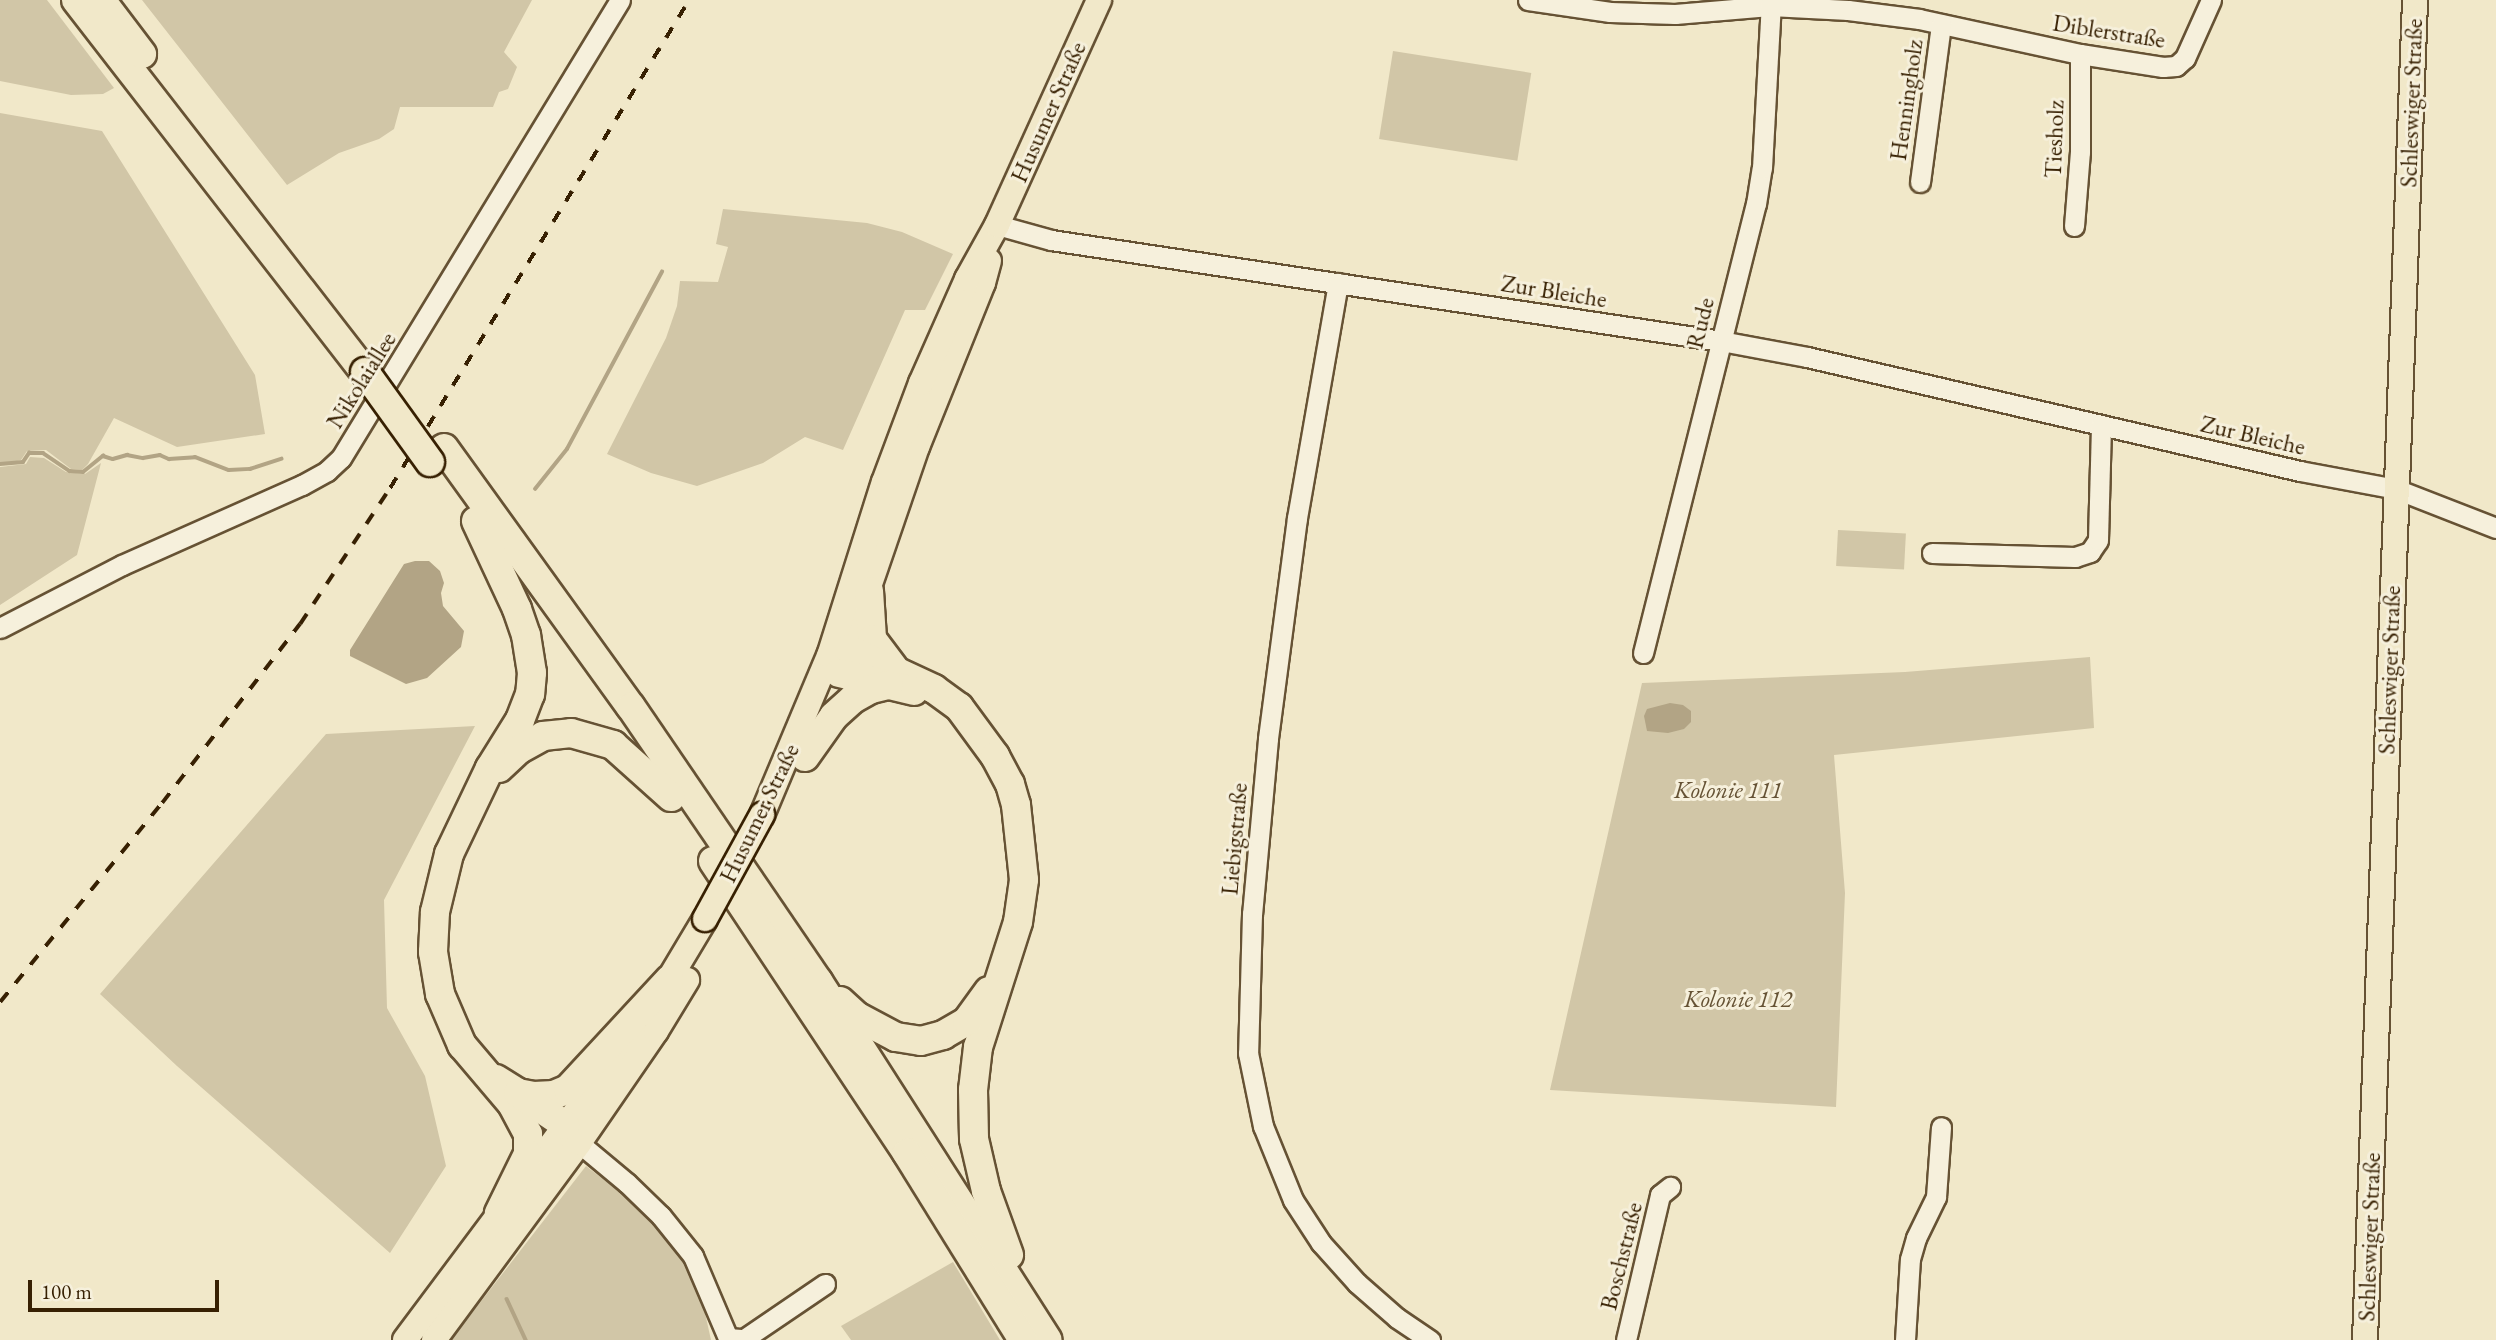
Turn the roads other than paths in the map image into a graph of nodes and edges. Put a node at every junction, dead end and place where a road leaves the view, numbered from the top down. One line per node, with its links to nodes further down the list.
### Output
1 (76, 0): 17 (highway)
2 (101, 0): 17 (highway)
3 (620, 0): 25 (street, Nikolaiallee)
4 (1099, 0): 13 (main road, Husumer Straße)
5 (1528, 0): 8 (street, Diblerstraße)
6 (2211, 0): 11 (street, Diblerstraße)
7 (2415, 0): 20 (main road, Schleswiger Straße)
8 (1771, 3): 9 (street, Diblerstraße); 16 (street, Rude)
9 (1920, 10): 10 (street, Diblerstraße)
10 (1941, 24): 11 (street, Diblerstraße); 12 (street, Henningholz)
11 (2080, 54): 14 (street, Tiesholz)
12 (1920, 182)
13 (997, 225): 15 (street, Zur Bleiche); 24 (main road, Husumer Straße); 27 (main road, Husumer Straße)
14 (2074, 226)
15 (1338, 283): 16 (street, Zur Bleiche); 48 (street, Liebigstraße)
16 (1721, 341): 18 (street, Zur Bleiche); 26 (street, Rude)
17 (372, 367): 19 (highway)
18 (2101, 425): 20 (street, Zur Bleiche); 23 (street)
19 (437, 455): 21 (highway); 36 (highway)
20 (2396, 489): 22 (street, Zur Bleiche); 51 (main road, Schleswiger Straße)
21 (476, 521): 30 (highway); 31 (highway)
22 (2496, 528)
23 (1933, 552)
24 (869, 592): 27 (main road, Husumer Straße); 28 (highway)
25 (0, 628)
26 (1643, 653)
27 (839, 659): 28 (highway); 29 (main road, Husumer Straße); 32 (main road, Husumer Straße)
28 (893, 678): 29 (highway); 34 (highway)
29 (805, 757): 32 (main road, Husumer Straße)
30 (478, 791): 31 (highway); 37 (highway)
31 (671, 797): 46 (highway)
32 (767, 822): 33 (main road, Husumer Straße)
33 (710, 926): 35 (main road, Husumer Straße); 39 (main road, Husumer Straße)
34 (1007, 954): 36 (highway); 43 (highway)
35 (668, 980): 37 (highway); 39 (main road, Husumer Straße)
36 (818, 981): 43 (highway)
37 (515, 1099): 39 (highway); 41 (highway)
38 (1941, 1127): 50 (street)
39 (567, 1135): 41 (main road, Husumer Straße); 42 (street); 45 (main road, Husumer Straße)
40 (1670, 1187): 49 (street, Boschstraße)
41 (499, 1213): 44 (main road, Husumer Straße)
42 (825, 1284)
43 (1030, 1310): 47 (highway)
44 (405, 1340)
45 (434, 1340)
46 (1023, 1340)
47 (1048, 1340)
48 (1430, 1340)
49 (1626, 1340)
50 (1905, 1340)
51 (2365, 1340)

